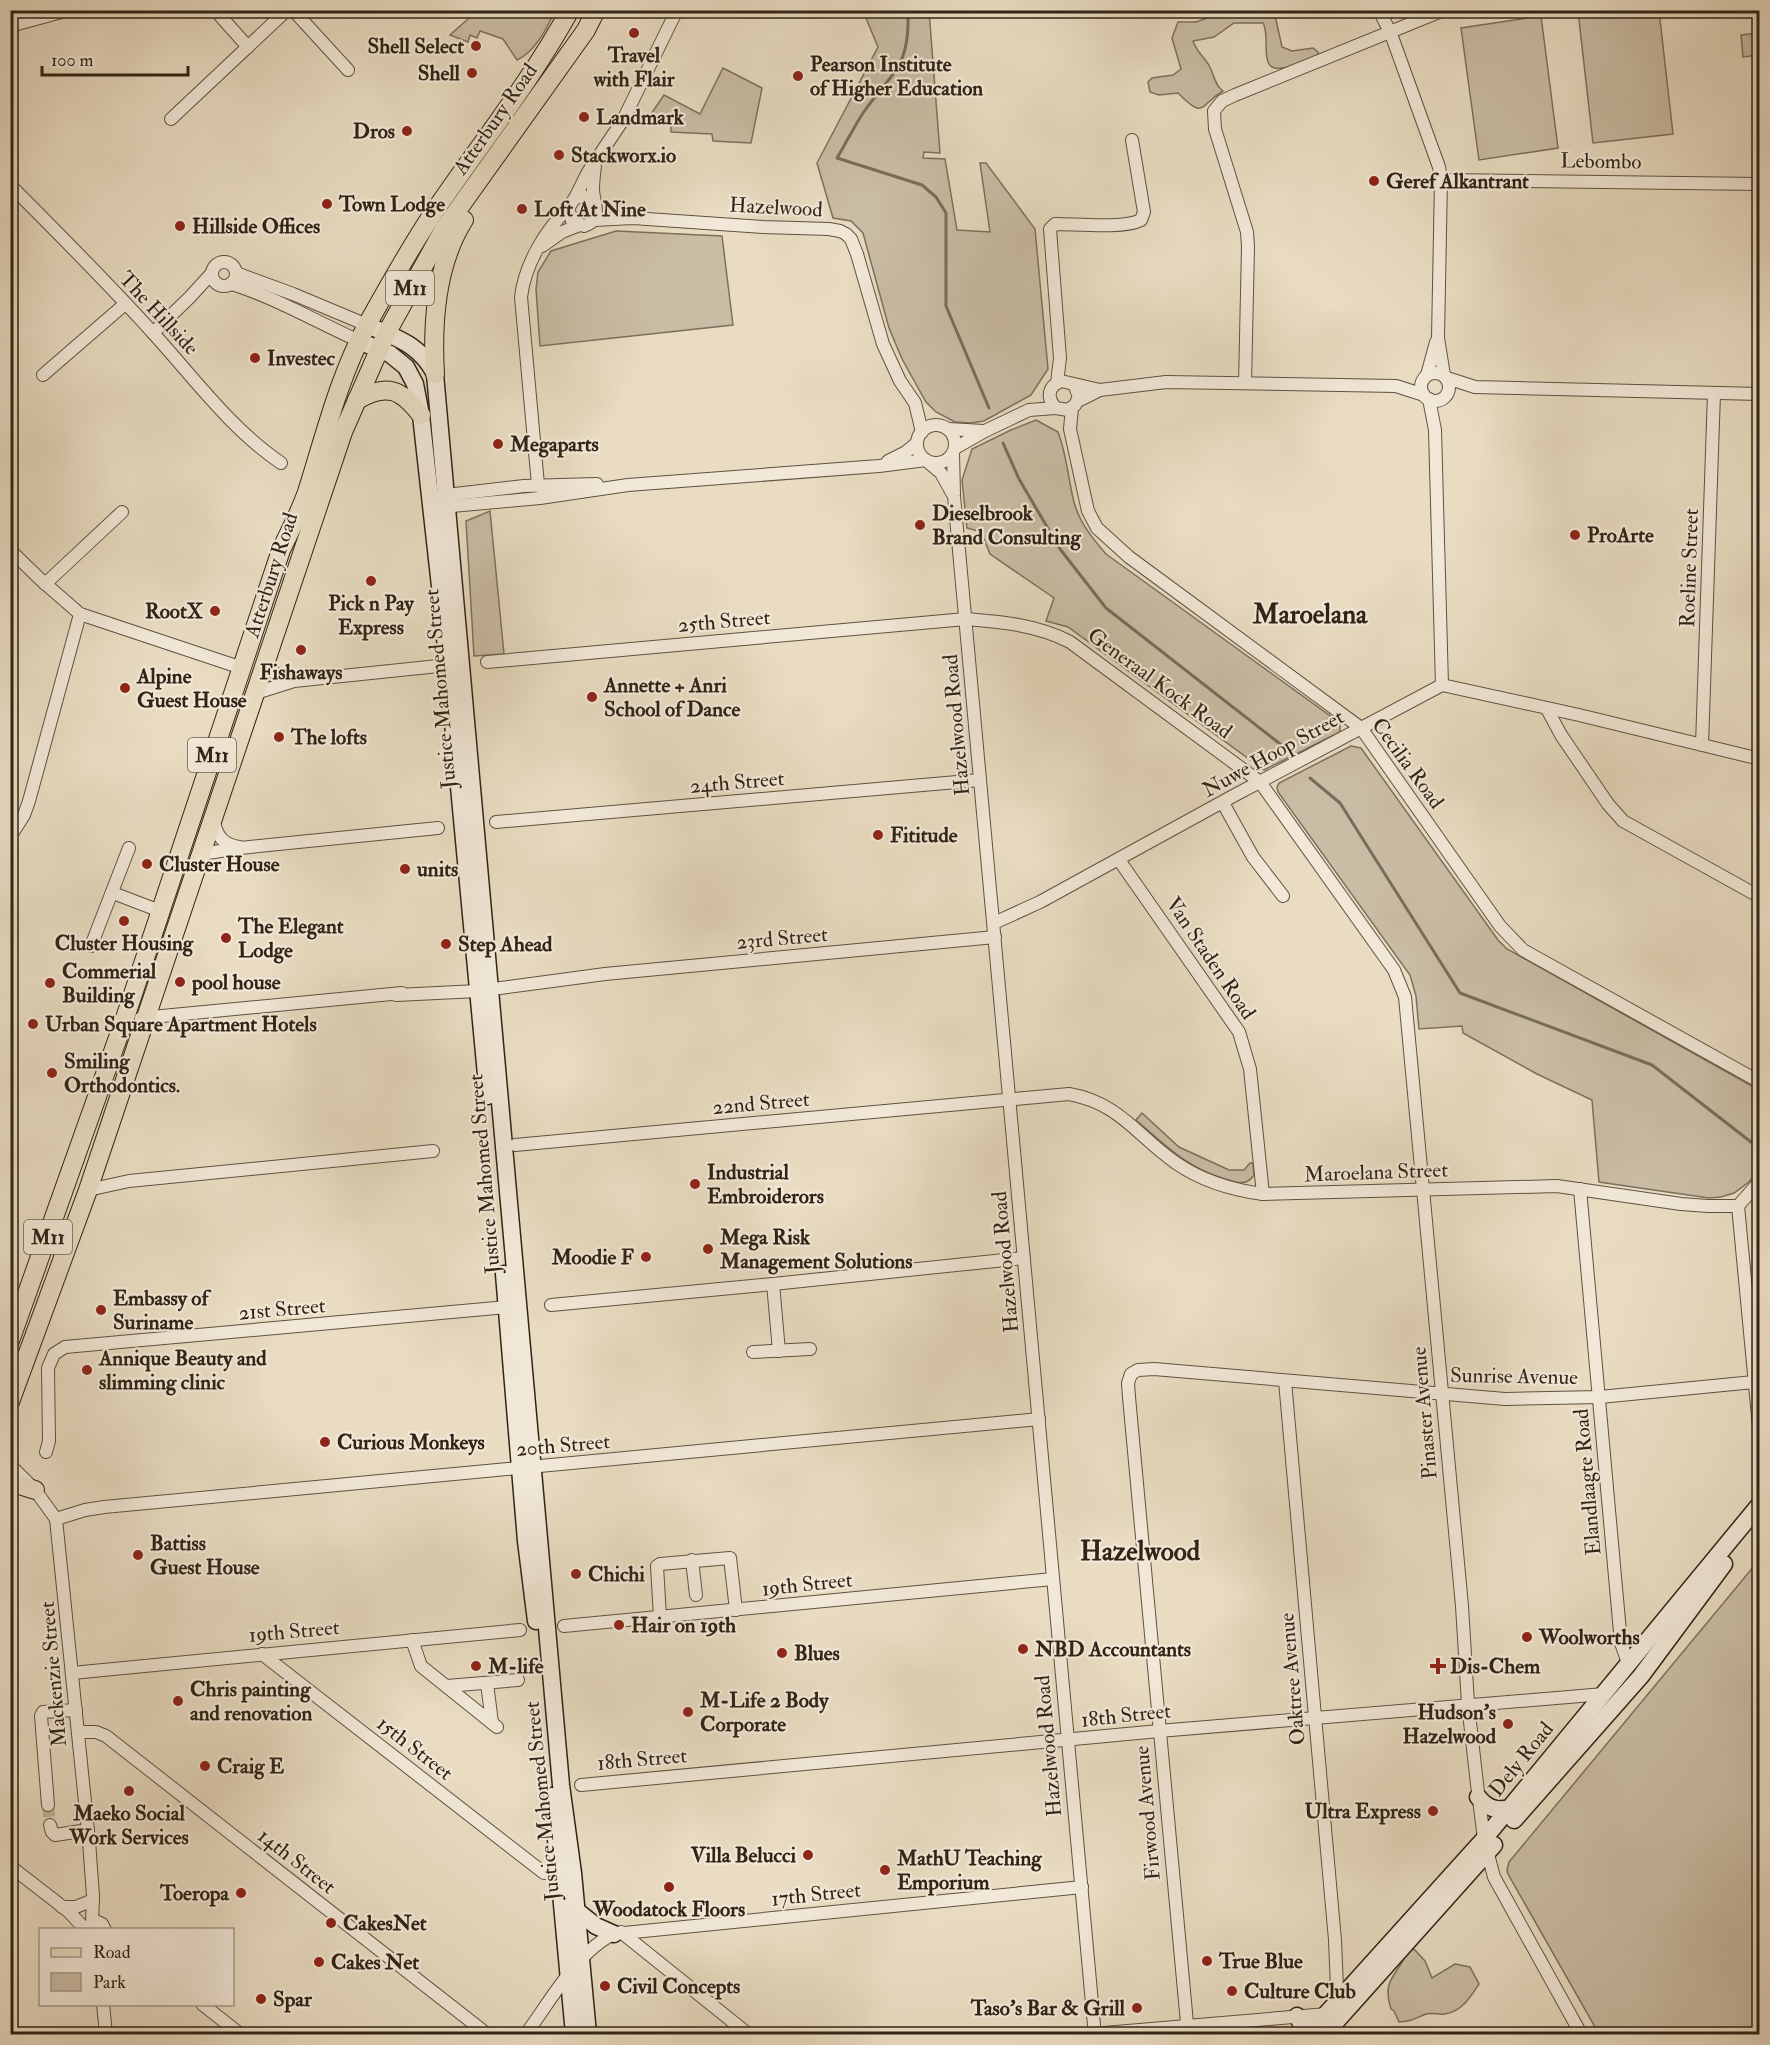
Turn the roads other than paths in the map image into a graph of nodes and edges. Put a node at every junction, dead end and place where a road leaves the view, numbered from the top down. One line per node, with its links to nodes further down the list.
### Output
1 (69, 10): 10 (street)
2 (215, 10): 12 (street)
3 (287, 10): 12 (street)
4 (293, 10): 13 (street)
5 (570, 10): 33 (main road, Atterbury Road / M11)
6 (596, 10): 15 (main road, Atterbury Road / M11)
7 (676, 10): 17 (street)
8 (1379, 10): 11 (street)
9 (1444, 10): 11 (street)
10 (10, 26)
11 (1390, 34): 18 (street); 42 (street)
12 (248, 47): 14 (street)
13 (348, 70)
14 (171, 119)
15 (520, 123): 35 (main road, Atterbury Road / M11); 37 (main road)
16 (1132, 140): 36 (street)
17 (596, 162): 21 (street); 22 (street)
18 (1441, 180): 19 (street, Lebombo); 34 (street)
19 (1760, 184)
20 (10, 185): 31 (street, The Hillside)
21 (572, 203): 22 (street); 25 (street); 26 (street)
22 (596, 204): 23 (street); 24 (street)
23 (633, 218): 24 (street); 52 (street, Hazelwood)
24 (594, 220): 25 (street)
25 (580, 225): 26 (street)
26 (538, 249): 66 (street)
27 (211, 274): 28 (street); 29 (street); 30 (street)
28 (234, 278): 29 (street); 33 (street); 33 (street)
29 (218, 286): 30 (street)
30 (190, 297): 32 (street)
31 (125, 304): 32 (street, The Hillside); 38 (street)
32 (153, 333): 64 (street, The Hillside)
33 (363, 333): 35 (main road, M11); 80 (main road, Atterbury Road / M11)
34 (1438, 338): 39 (street); 40 (street)
35 (382, 341): 37 (main road, Justice Mahomed Street / M11); 51 (main road, Atterbury Road / M11); 56 (main road, Justice Mahomed Street / M11)
36 (1060, 358): 41 (street); 43 (street)
37 (435, 374): 71 (main road, Justice Mahomed Street / M11)
38 (43, 375)
39 (1426, 376): 40 (street); 44 (street); 49 (street)
40 (1446, 377): 45 (street); 50 (street)
41 (1072, 383): 43 (street); 46 (street); 53 (street)
42 (1245, 383): 44 (street); 46 (street)
43 (1054, 386): 54 (street); 55 (street)
44 (1396, 386): 49 (street)
45 (1475, 387): 47 (street); 50 (street)
46 (1100, 390): 53 (street)
47 (1714, 393): 48 (street); 86 (street, Roeline Street)
48 (1760, 394)
49 (1426, 397): 50 (street); 60 (street)
50 (1444, 397): 60 (street)
51 (357, 400): 56 (main road); 78 (main road, Atterbury Road / M11)
52 (915, 403): 57 (street); 61 (street, Hazelwood)
53 (1075, 404): 54 (street); 58 (street, Cecilia Road)
54 (1058, 408): 55 (street); 58 (street, Cecilia Road)
55 (1029, 410): 59 (street)
56 (421, 415): 71 (main road, Justice Mahomed Street / M11)
57 (943, 427): 59 (street); 61 (street); 62 (street)
58 (1070, 429): 85 (street, Cecilia Road)
59 (988, 430): 62 (street)
60 (1435, 430): 82 (street)
61 (920, 437): 63 (street); 65 (street)
62 (954, 450): 63 (street); 69 (street, Hazelwood Road)
63 (927, 461): 65 (street); 69 (street, Hazelwood Road)
64 (281, 463)
65 (879, 466): 67 (street)
66 (538, 485): 67 (street); 68 (street); 70 (street); 71 (street)
67 (628, 485): 68 (street)
68 (551, 496): 70 (street)
69 (954, 496): 76 (street, Hazelwood Road)
70 (525, 499): 71 (street)
71 (439, 502): 79 (main road, Justice Mahomed Street / M11); 107 (main road, Justice Mahomed Street / M11)
72 (122, 512): 74 (street)
73 (10, 550): 74 (street)
74 (45, 584): 75 (street)
75 (80, 614): 80 (street); 94 (street)
76 (966, 619): 77 (street, 25th Street); 88 (street, Hazelwood Road); 89 (street, Generaal Kock Road)
77 (487, 662)
78 (265, 663): 81 (street); 83 (main road, Atterbury Road / M11)
79 (448, 665): 81 (street); 107 (main road, Justice Mahomed Street / M11)
80 (242, 668): 102 (main road, Atterbury Road / M11)
81 (294, 681): 83 (street)
82 (1442, 686): 84 (street); 85 (street, Nuwe Hoop Street)
83 (256, 693): 91 (main road, Atterbury Road / M11)
84 (1547, 709): 86 (street); 101 (street)
85 (1361, 728): 89 (street, Nuwe Hoop Street); 110 (street, Cecilia Road)
86 (1702, 745): 87 (street)
87 (1760, 759)
88 (980, 780): 92 (street, 24th Street); 103 (street, Hazelwood Road)
89 (1260, 782): 90 (street, Nuwe Hoop Street); 106 (street, Generaal Kock Road)
90 (1222, 803): 98 (street, Nuwe Hoop Street); 100 (street)
91 (213, 819): 95 (street); 97 (main road, Atterbury Road / M11)
92 (496, 822)
93 (438, 828): 95 (street)
94 (10, 837)
95 (240, 848): 97 (street)
96 (129, 849): 99 (street)
97 (201, 854): 109 (main road, Atterbury Road / M11)
98 (1119, 860): 103 (street, Nuwe Hoop Street); 120 (street, Van Staden Road)
99 (113, 893): 102 (street); 105 (street)
100 (1283, 896)
101 (1760, 897)
102 (160, 911): 108 (main road, Atterbury Road / M11)
103 (994, 923): 104 (street, Hazelwood Road)
104 (995, 937): 107 (street, 23rd Street); 111 (street, Hazelwood Road)
105 (91, 946)
106 (1400, 983): 119 (street, Pinaster Avenue)
107 (484, 986): 109 (street, 23rd Street); 125 (main road, Justice Mahomed Street / M11); 140 (main road, Justice Mahomed Street / M11)
108 (125, 1018): 109 (street, 23rd Street); 126 (main road, Atterbury Road / M11)
109 (146, 1018): 114 (main road, Atterbury Road / M11)
110 (1760, 1082)
111 (1010, 1100): 112 (street, 22nd Street); 120 (street, Maroelana Street); 122 (street, Hazelwood Road)
112 (515, 1145)
113 (434, 1151): 115 (street)
114 (97, 1160): 115 (street); 118 (main road, Atterbury Road / M11)
115 (129, 1181): 118 (street)
116 (1760, 1181): 121 (street)
117 (1580, 1189): 119 (street, Maroelana Street); 121 (street, Maroelana Street); 134 (street, Elandlaagte Road)
118 (88, 1190): 135 (main road, Atterbury Road / M11)
119 (1423, 1190): 120 (street, Maroelana Street); 133 (street, Pinaster Avenue)
120 (1263, 1194)
121 (1738, 1206): 132 (street)
122 (1024, 1258): 123 (street); 136 (street, Hazelwood Road)
123 (773, 1284): 124 (street); 128 (street)
124 (551, 1305)
125 (507, 1307): 138 (street, 21st Street); 140 (main road, Justice Mahomed Street / M11)
126 (10, 1341)
127 (810, 1349): 128 (street)
128 (779, 1351): 129 (street)
129 (753, 1353)
130 (1131, 1374): 131 (street, Sunrise Avenue); 165 (street, Firwood Avenue)
131 (1284, 1381): 133 (street, Sunrise Avenue); 164 (street, Oaktree Avenue)
132 (1754, 1382): 134 (street, Sunrise Avenue); 137 (street)
133 (1442, 1395): 134 (street, Sunrise Avenue); 162 (street, Pinaster Avenue)
134 (1600, 1396): 156 (street, Elandlaagte Road)
135 (10, 1402)
136 (1039, 1419): 140 (street, 20th Street); 147 (street, Hazelwood Road)
137 (1760, 1437)
138 (46, 1452)
139 (10, 1465): 142 (street, Mackenzie Street)
140 (526, 1468): 145 (street, 20th Street); 180 (main road, Justice Mahomed Street / M11); 184 (main road, Justice Mahomed Street / M11)
141 (10, 1485): 142 (main road)
142 (35, 1490): 145 (street, Mackenzie Street)
143 (1760, 1504): 156 (main road, Dely Road)
144 (1760, 1518): 151 (main road, Dely Road)
145 (56, 1519): 157 (street, Mackenzie Street)
146 (692, 1560): 148 (street); 149 (street); 150 (street)
147 (1053, 1579): 149 (street, 19th Street); 167 (street, Hazelwood Road)
148 (696, 1595)
149 (736, 1610): 150 (street, 19th Street)
150 (660, 1617): 152 (street, 19th Street)
151 (1684, 1618): 156 (main road); 174 (main road, Dely Road)
152 (564, 1626)
153 (520, 1630): 154 (street, 19th Street)
154 (412, 1640): 155 (street, 19th Street); 160 (street)
155 (262, 1654): 157 (street, 19th Street); 176 (street, 15th Street)
156 (1632, 1666): 161 (main road, Dely Road)
157 (72, 1673): 163 (street, Mackenzie Street)
158 (519, 1680): 159 (street)
159 (488, 1683): 160 (street); 160 (street)
160 (447, 1686)
161 (1604, 1694): 162 (street, 18th Street); 171 (main road, Dely Road)
162 (1468, 1704): 164 (street, 18th Street); 169 (street, Pinaster Avenue)
163 (76, 1710): 166 (street, Mackenzie Street); 170 (street)
164 (1316, 1718): 165 (street, 18th Street); 185 (street, Oaktree Avenue)
165 (1159, 1731): 167 (street, 18th Street); 192 (street, Firwood Avenue)
166 (78, 1732): 173 (street, Mackenzie Street); 196 (street, 14th Street)
167 (1067, 1740): 168 (street, 18th Street); 177 (street, Hazelwood Road)
168 (581, 1785)
169 (1478, 1797): 171 (main road); 174 (street, Pinaster Avenue)
170 (48, 1805)
171 (1510, 1808): 174 (main road, Dely Road)
172 (50, 1825): 173 (street)
173 (88, 1830): 178 (street, Mackenzie Street)
174 (1486, 1846): 186 (main road, Dely Road); 203 (street, Pinaster Avenue)
175 (10, 1866): 179 (street)
176 (544, 1874)
177 (1082, 1887): 182 (street, 17th Street); 193 (street, Hazelwood Road)
178 (93, 1898): 179 (street); 181 (street, Mackenzie Street)
179 (65, 1909): 181 (street)
180 (577, 1911): 182 (main road); 183 (main road, Justice Mahomed Street / M11)
181 (97, 1927)
182 (617, 1933): 183 (street, 17th Street); 200 (street)
183 (581, 1960): 184 (street, 17th Street); 199 (main road, Justice Mahomed Street / M11)
184 (569, 1972): 197 (street, 17th Street); 198 (main road, Justice Mahomed Street / M11)
185 (1337, 1973): 186 (street); 187 (street, Oaktree Avenue)
186 (1362, 1984): 187 (main road, Dely Road); 190 (main road); 202 (main road, Dely Road)
187 (1344, 1995): 190 (main road, Dely Road)
188 (103, 2006): 194 (street)
189 (205, 2006): 195 (street)
190 (1327, 2014): 191 (street); 201 (main road, Dely Road)
191 (1297, 2016): 192 (street); 201 (main road)
192 (1188, 2030): 193 (street)
193 (1098, 2032)
194 (106, 2034)
195 (240, 2034)
196 (487, 2034)
197 (526, 2034)
198 (574, 2034)
199 (588, 2034)
200 (748, 2034)
201 (1308, 2034)
202 (1325, 2034)
203 (1581, 2034)

